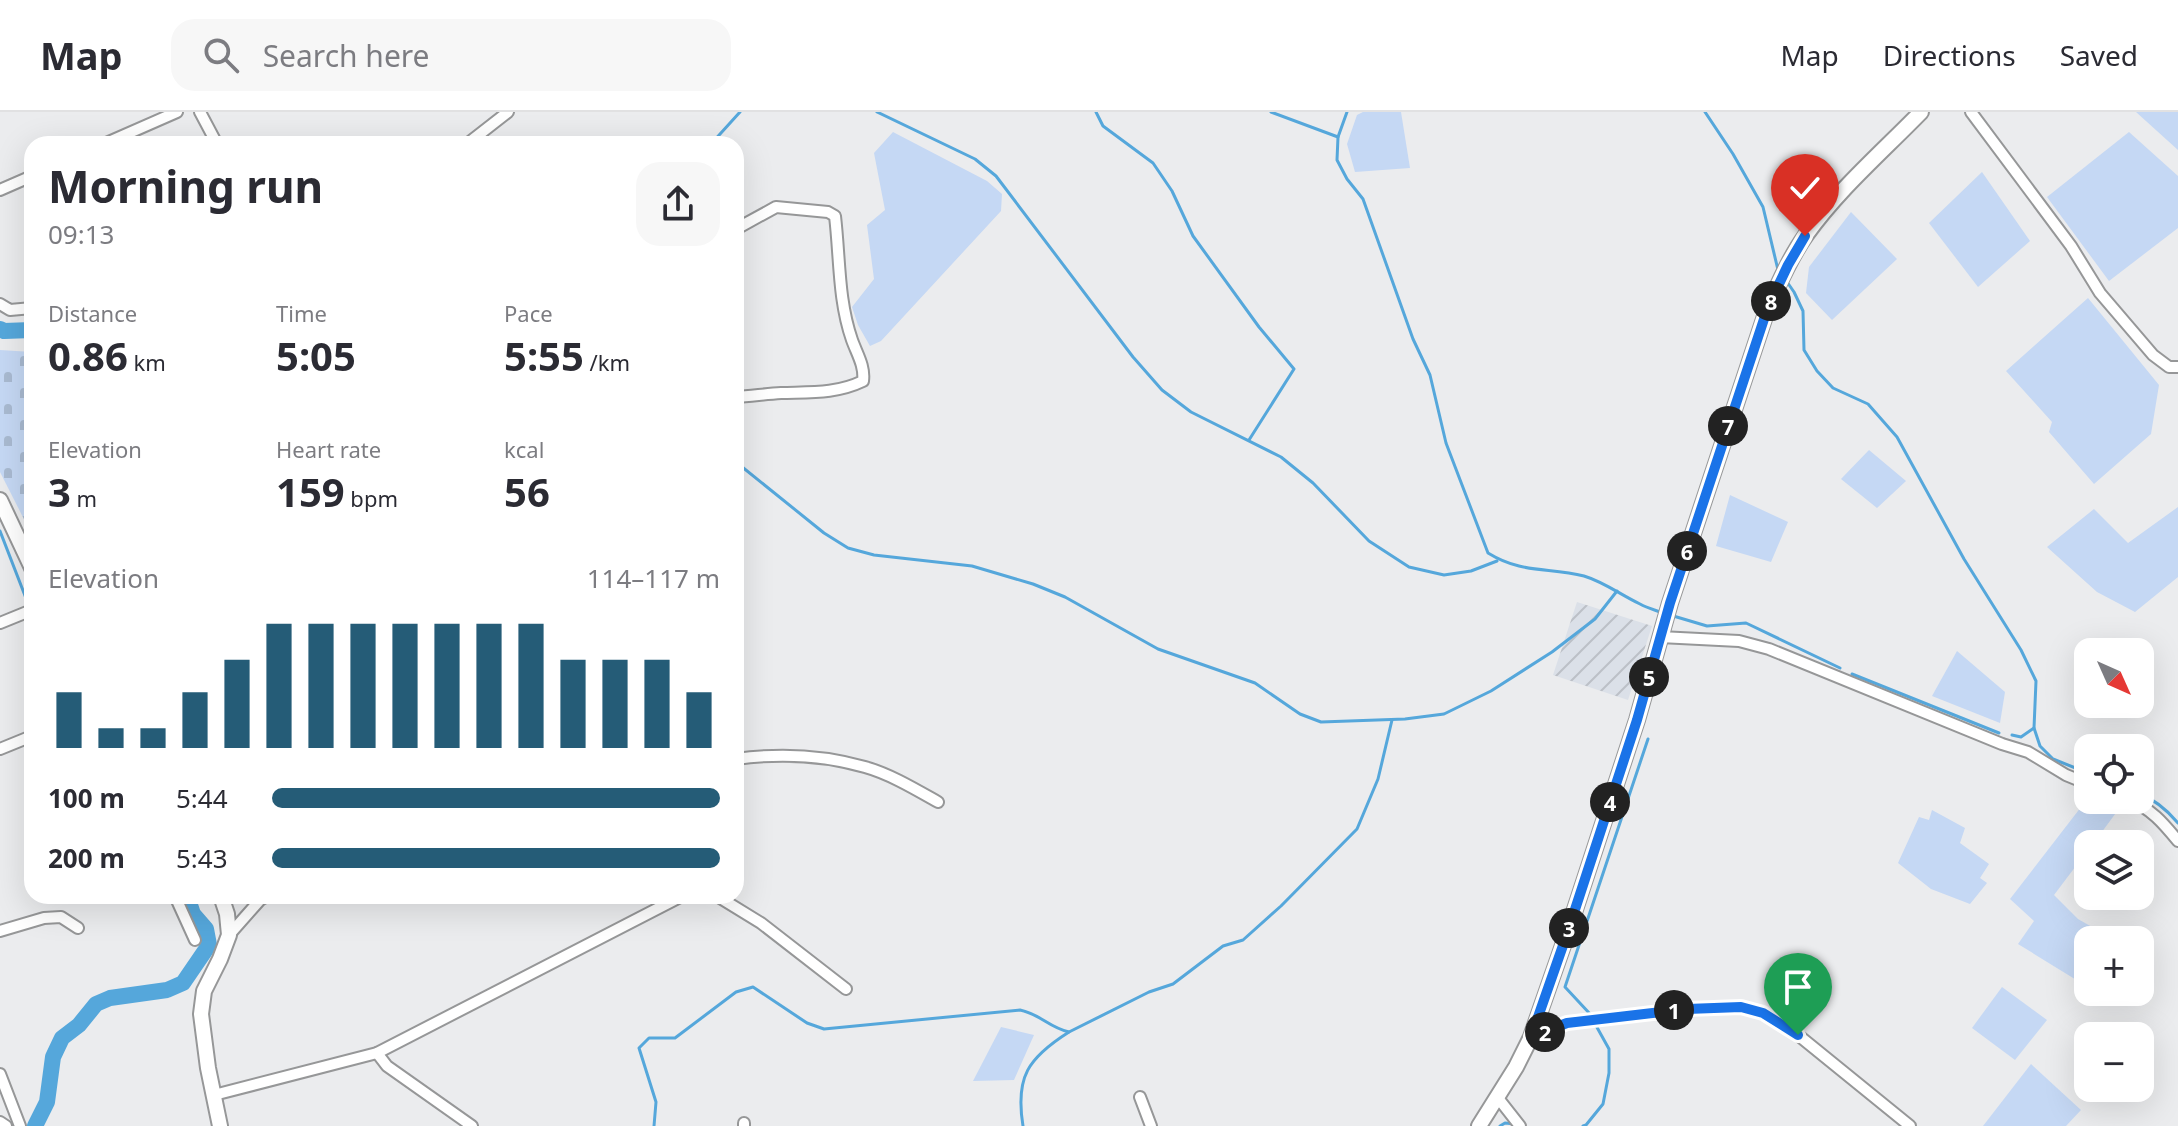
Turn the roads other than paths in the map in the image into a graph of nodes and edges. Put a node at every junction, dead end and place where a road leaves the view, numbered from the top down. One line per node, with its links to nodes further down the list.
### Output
1 (177, 112): 6 (street)
2 (200, 112): 7 (street)
3 (508, 112): 8 (street)
4 (1921, 112): 20 (main road)
5 (1971, 112): 14 (street)
6 (122, 136)
7 (213, 136)
8 (477, 136)
9 (24, 180): 10 (street)
10 (0, 190)
11 (744, 225): 15 (street)
12 (0, 304): 13 (street)
13 (24, 309)
14 (2178, 367)
15 (744, 396)
16 (0, 500): 17 (main road)
17 (24, 551)
18 (24, 613): 19 (street)
19 (0, 623)
20 (1660, 637): 24 (street); 38 (main road)
21 (24, 739): 22 (street)
22 (0, 749)
23 (744, 759): 25 (street)
24 (2074, 778)
25 (938, 802)
26 (2154, 814): 27 (street)
27 (2178, 841)
28 (179, 904): 36 (street)
29 (224, 904): 35 (main road)
30 (256, 904): 35 (street)
31 (666, 904): 39 (street)
32 (730, 904): 37 (street)
33 (78, 928): 34 (street)
34 (0, 931)
35 (229, 935): 41 (main road)
36 (195, 940)
37 (846, 989)
38 (1531, 1037): 43 (main road); 52 (street)
39 (377, 1053): 41 (street); 48 (street)
40 (0, 1074): 46 (street)
41 (214, 1095): 47 (main road)
42 (1140, 1097): 49 (street)
43 (1498, 1098): 50 (main road); 51 (street)
44 (0, 1122): 45 (street)
45 (6, 1126)
46 (20, 1126)
47 (220, 1126)
48 (472, 1126)
49 (1151, 1126)
50 (1479, 1126)
51 (1520, 1126)
52 (1910, 1126)

